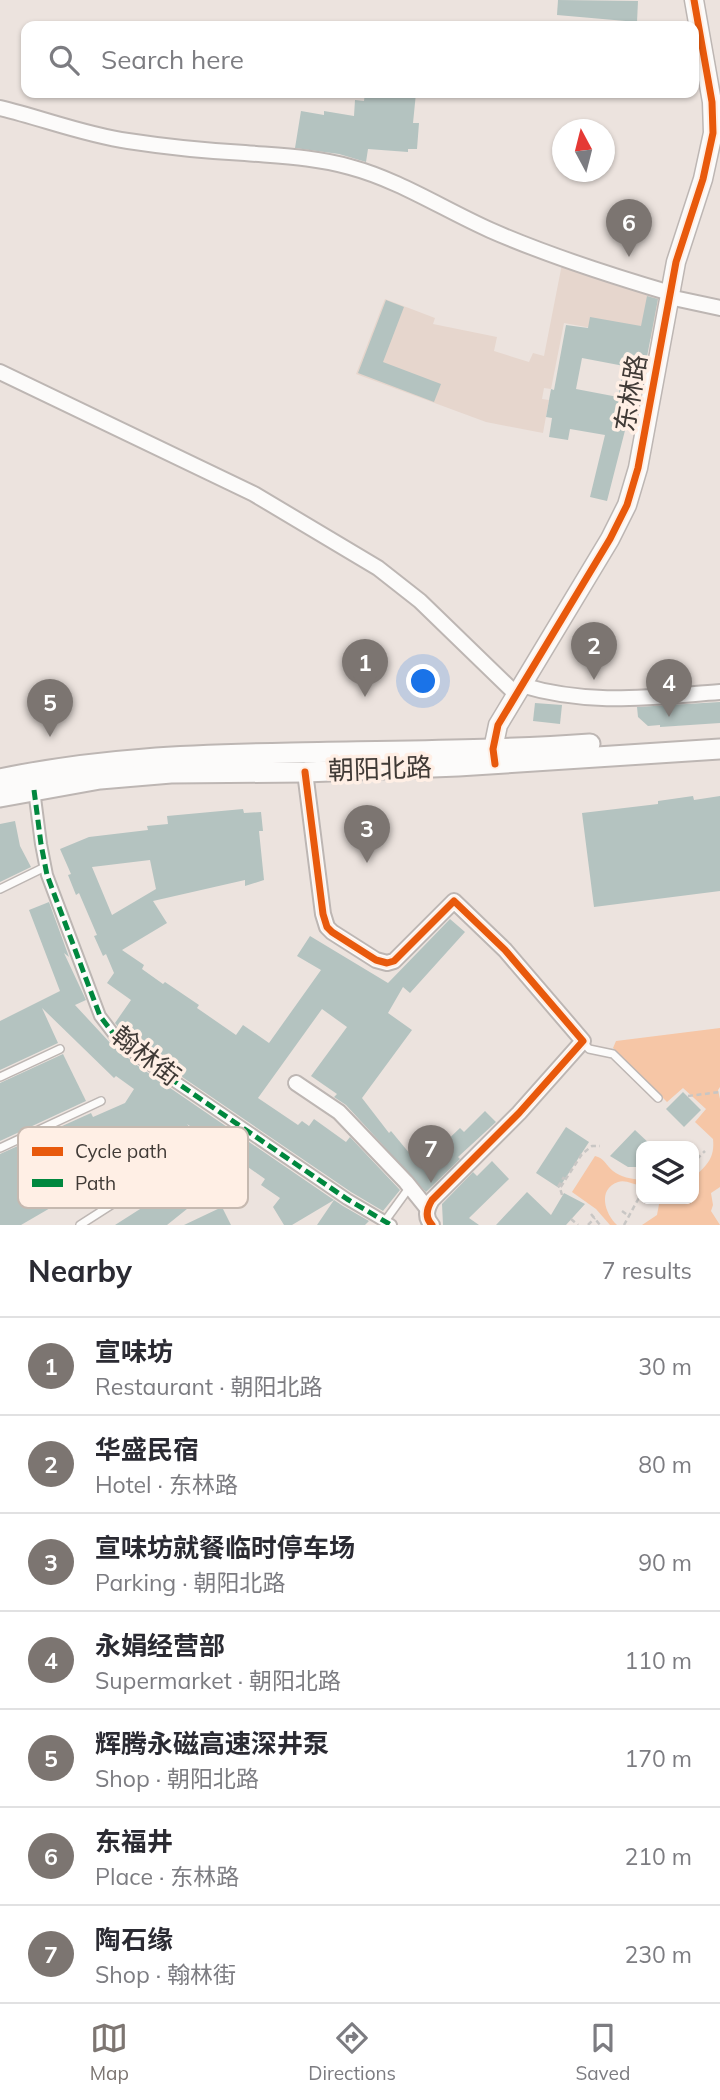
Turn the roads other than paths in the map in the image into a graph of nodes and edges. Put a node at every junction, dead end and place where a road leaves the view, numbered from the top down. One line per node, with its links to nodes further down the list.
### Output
1 (694, 0): 2 (street, 东林路)
2 (698, 21)
3 (699, 28): 5 (street, 东林路)
4 (0, 108): 6 (street)
5 (716, 133): 6 (street, 东林路)
6 (670, 295): 7 (street); 9 (street, 东林路)
7 (720, 308)
8 (0, 372): 9 (street)
9 (519, 689): 10 (street); 13 (street, 东林路)
10 (720, 692)
11 (720, 736): 13 (main road, 朝阳北路)
12 (720, 749): 13 (main road, 朝阳北路)
13 (494, 756): 14 (main road, 朝阳北路); 15 (main road, 朝阳北路)
14 (305, 772): 16 (main road, 朝阳北路); 20 (street)
15 (0, 779)
16 (34, 790): 17 (main road, 朝阳北路); 18 (street, 翰林街)
17 (0, 797)
18 (45, 867): 19 (lane); 27 (street, 翰林街)
19 (0, 889)
20 (583, 1041): 24 (lane); 33 (street)
21 (60, 1049): 22 (lane)
22 (0, 1077)
23 (296, 1083): 31 (street)
24 (658, 1098)
25 (101, 1101): 26 (lane)
26 (45, 1127)
27 (241, 1127)
28 (248, 1132): 34 (street, 翰林街)
29 (18, 1140): 30 (lane)
30 (0, 1148)
31 (409, 1188): 33 (street); 34 (lane)
32 (106, 1208): 35 (lane)
33 (427, 1208): 36 (street)
34 (383, 1223)
35 (79, 1225)
36 (432, 1225)

